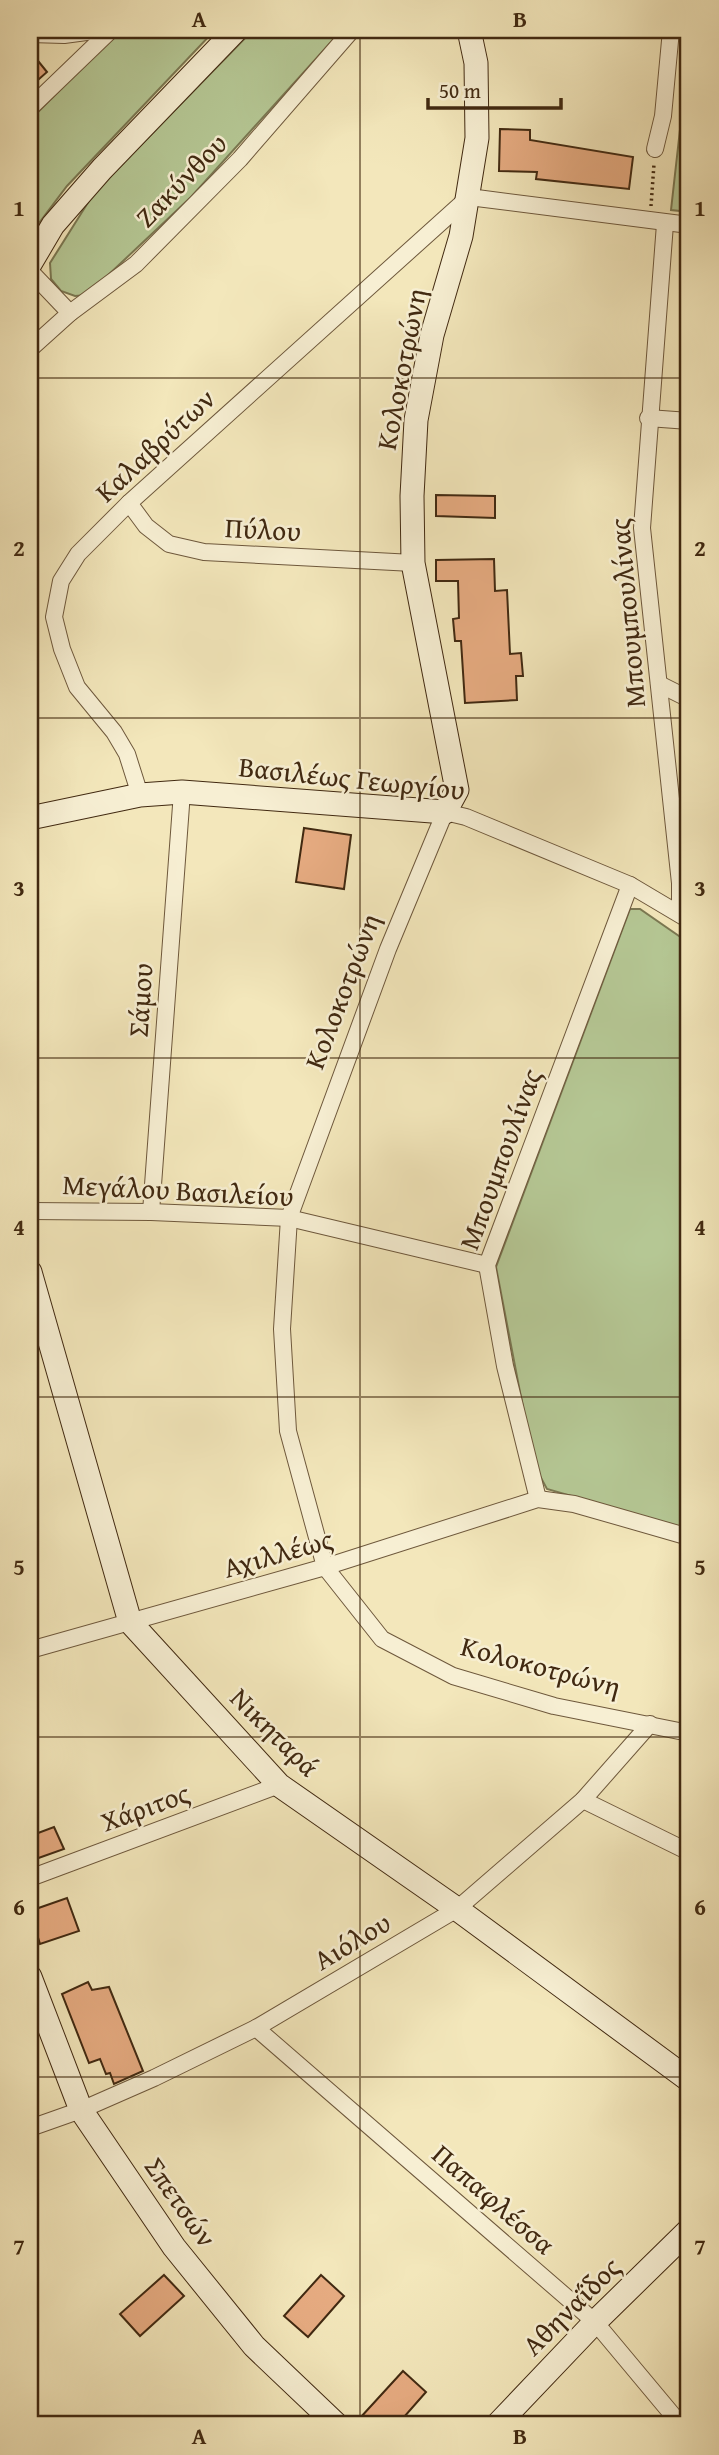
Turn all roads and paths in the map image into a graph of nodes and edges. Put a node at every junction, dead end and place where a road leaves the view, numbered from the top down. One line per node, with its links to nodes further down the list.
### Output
1 (101, 30): 7 (street)
2 (111, 30): 8 (street)
3 (236, 30): 13 (street)
4 (352, 30): 15 (street, Ζακύνθου)
5 (469, 30): 10 (street, Κολοκοτρώνη)
6 (671, 30): 9 (street)
7 (30, 34)
8 (30, 108)
9 (655, 149): 11 (path)
10 (469, 197): 11 (street); 19 (street, Καλαβρύτων); 20 (street, Κολοκοτρώνη)
11 (657, 223): 12 (street); 17 (street, Μπουμπουλίνας)
12 (689, 225)
13 (30, 264)
14 (30, 271): 15 (street)
15 (70, 313): 16 (street, Ζακύνθου)
16 (30, 349)
17 (648, 418): 18 (street); 21 (street, Μπουμπουλίνας)
18 (689, 421)
19 (129, 503): 20 (street, Πύλου); 24 (street, Καλαβρύτων)
20 (413, 563): 25 (street, Κολοκοτρώνη)
21 (660, 684): 22 (street); 28 (street, Μπουμπουλίνας)
22 (689, 699)
23 (182, 792): 24 (street, Βασιλέως Γεωργίου); 25 (street, Βασιλέως Γεωργίου); 30 (street, Σάμου)
24 (140, 795): 26 (street, Βασιλέως Γεωργίου)
25 (445, 812): 27 (street, Βασιλέως Γεωργίου); 31 (street, Κολοκοτρώνη)
26 (30, 818)
27 (630, 885): 28 (street, Βασιλέως Γεωργίου); 32 (street, Μπουμπουλίνας)
28 (685, 917)
29 (30, 1211): 30 (street, Μεγάλου Βασιλείου)
30 (151, 1212): 31 (street, Μεγάλου Βασιλείου)
31 (289, 1219): 32 (street, Μεγάλου Βασιλείου); 36 (street, Κολοκοτρώνη)
32 (487, 1265): 34 (street, Μπουμπουλίνας)
33 (30, 1272): 37 (street, Νικηταρά)
34 (538, 1500): 35 (street); 36 (street, Αχιλλέως)
35 (689, 1537)
36 (325, 1567): 37 (street, Αχιλλέως); 39 (street, Κολοκοτρώνη)
37 (130, 1622): 38 (street, Αχιλλέως); 41 (street, Νικηταρά)
38 (30, 1650)
39 (650, 1724): 40 (street, Κολοκοτρώνη); 42 (street, Αιόλου)
40 (689, 1733)
41 (279, 1785): 44 (street, Χάριτος); 45 (street, Νικηταρά)
42 (583, 1800): 43 (street); 45 (street, Αιόλου)
43 (689, 1852)
44 (30, 1878)
45 (457, 1909): 47 (street, Αιόλου); 48 (street, Νικηταρά)
46 (30, 1977): 49 (street, Σπετσών)
47 (257, 2028): 49 (street, Αιόλου); 52 (street, Παπαφλέσσα)
48 (689, 2080)
49 (81, 2109): 50 (street, Αιόλου); 53 (street, Σπετσών)
50 (30, 2128)
51 (689, 2230): 52 (street, Αθηναΐδος)
52 (595, 2322): 54 (street, Αθηναΐδος); 55 (street, Παπαφλέσσα)
53 (337, 2425)
54 (497, 2425)
55 (681, 2425)

